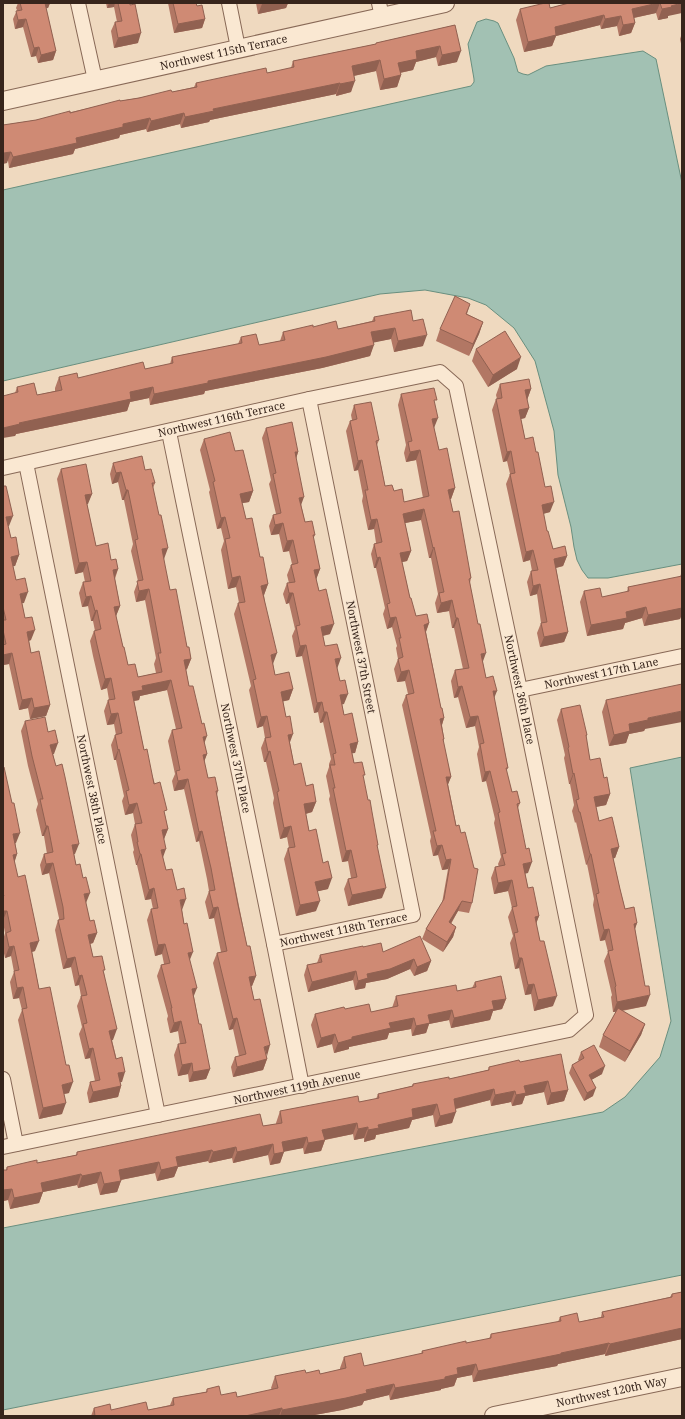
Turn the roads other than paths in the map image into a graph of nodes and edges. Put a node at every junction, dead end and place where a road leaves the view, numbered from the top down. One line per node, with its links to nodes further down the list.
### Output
1 (78, 3): 6 (street)
2 (229, 3): 5 (street)
3 (445, 3): 4 (street, Northwest 115th Terrace)
4 (380, 10): 5 (street, Northwest 115th Terrace)
5 (238, 48): 6 (street, Northwest 115th Terrace)
6 (95, 80): 7 (street, Northwest 115th Terrace)
7 (3, 101)
8 (440, 372): 9 (street, Northwest 116th Terrace); 14 (street, Northwest 36th Place)
9 (309, 399): 10 (street, Northwest 116th Terrace); 15 (street, Northwest 37th Street)
10 (169, 432): 11 (street, Northwest 116th Terrace); 16 (street, Northwest 37th Place)
11 (26, 463): 12 (street, Northwest 116th Terrace); 20 (street, Northwest 38th Place)
12 (3, 468)
13 (682, 656): 14 (street, Northwest 117th Lane)
14 (520, 690): 17 (street, Northwest 36th Place)
15 (413, 915): 16 (street, Northwest 118th Terrace)
16 (274, 944): 19 (street, Northwest 37th Place)
17 (586, 1015): 19 (street, Northwest 119th Avenue)
18 (3, 1079): 21 (street)
19 (302, 1086): 20 (street, Northwest 119th Avenue)
20 (158, 1115): 21 (street, Northwest 119th Avenue)
21 (10, 1146)
22 (682, 1377): 23 (street, Northwest 120th Way)
23 (494, 1416)

